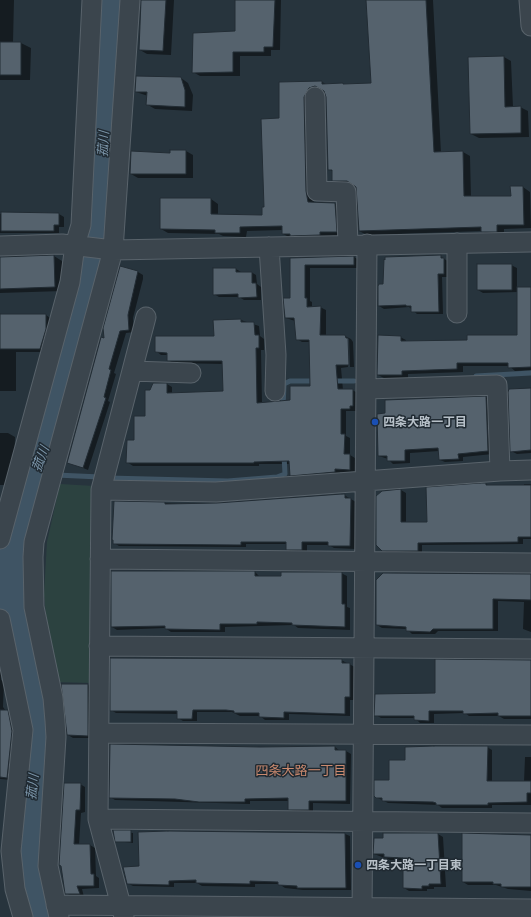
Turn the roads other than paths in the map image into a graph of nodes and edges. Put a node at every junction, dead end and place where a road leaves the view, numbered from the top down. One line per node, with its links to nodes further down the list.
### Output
1 (92, 0): 10 (street)
2 (130, 0): 13 (street)
3 (529, 0): 4 (street)
4 (531, 26)
5 (315, 97): 8 (street)
6 (531, 242): 7 (street)
7 (457, 243): 9 (street); 14 (street)
8 (348, 244): 9 (street); 12 (street)
9 (367, 244): 18 (street)
10 (76, 245): 11 (street); 13 (street); 24 (street)
11 (0, 246)
12 (269, 247): 13 (street); 19 (street)
13 (113, 249): 40 (street)
14 (457, 313)
15 (146, 317): 16 (street)
16 (132, 371): 17 (street); 23 (street)
17 (191, 373)
18 (366, 389): 21 (street); 22 (street)
19 (275, 391)
20 (531, 470): 21 (street)
21 (500, 471): 22 (street)
22 (364, 481): 23 (street); 26 (street)
23 (101, 490): 25 (street)
24 (0, 539)
25 (100, 559): 26 (street); 29 (street)
26 (364, 562): 27 (street); 30 (street)
27 (531, 563)
28 (0, 619): 38 (street)
29 (99, 646): 30 (street); 32 (street)
30 (363, 648): 31 (street); 33 (street)
31 (531, 649)
32 (99, 733): 33 (street); 35 (street)
33 (363, 734): 34 (street); 36 (street)
34 (531, 735)
35 (98, 819): 36 (street); 41 (street)
36 (362, 821): 37 (street); 42 (street)
37 (531, 822)
38 (6, 850): 43 (street)
39 (531, 909): 42 (street)
40 (58, 911): 41 (street)
41 (123, 911): 42 (street)
42 (362, 912)
43 (23, 917)

